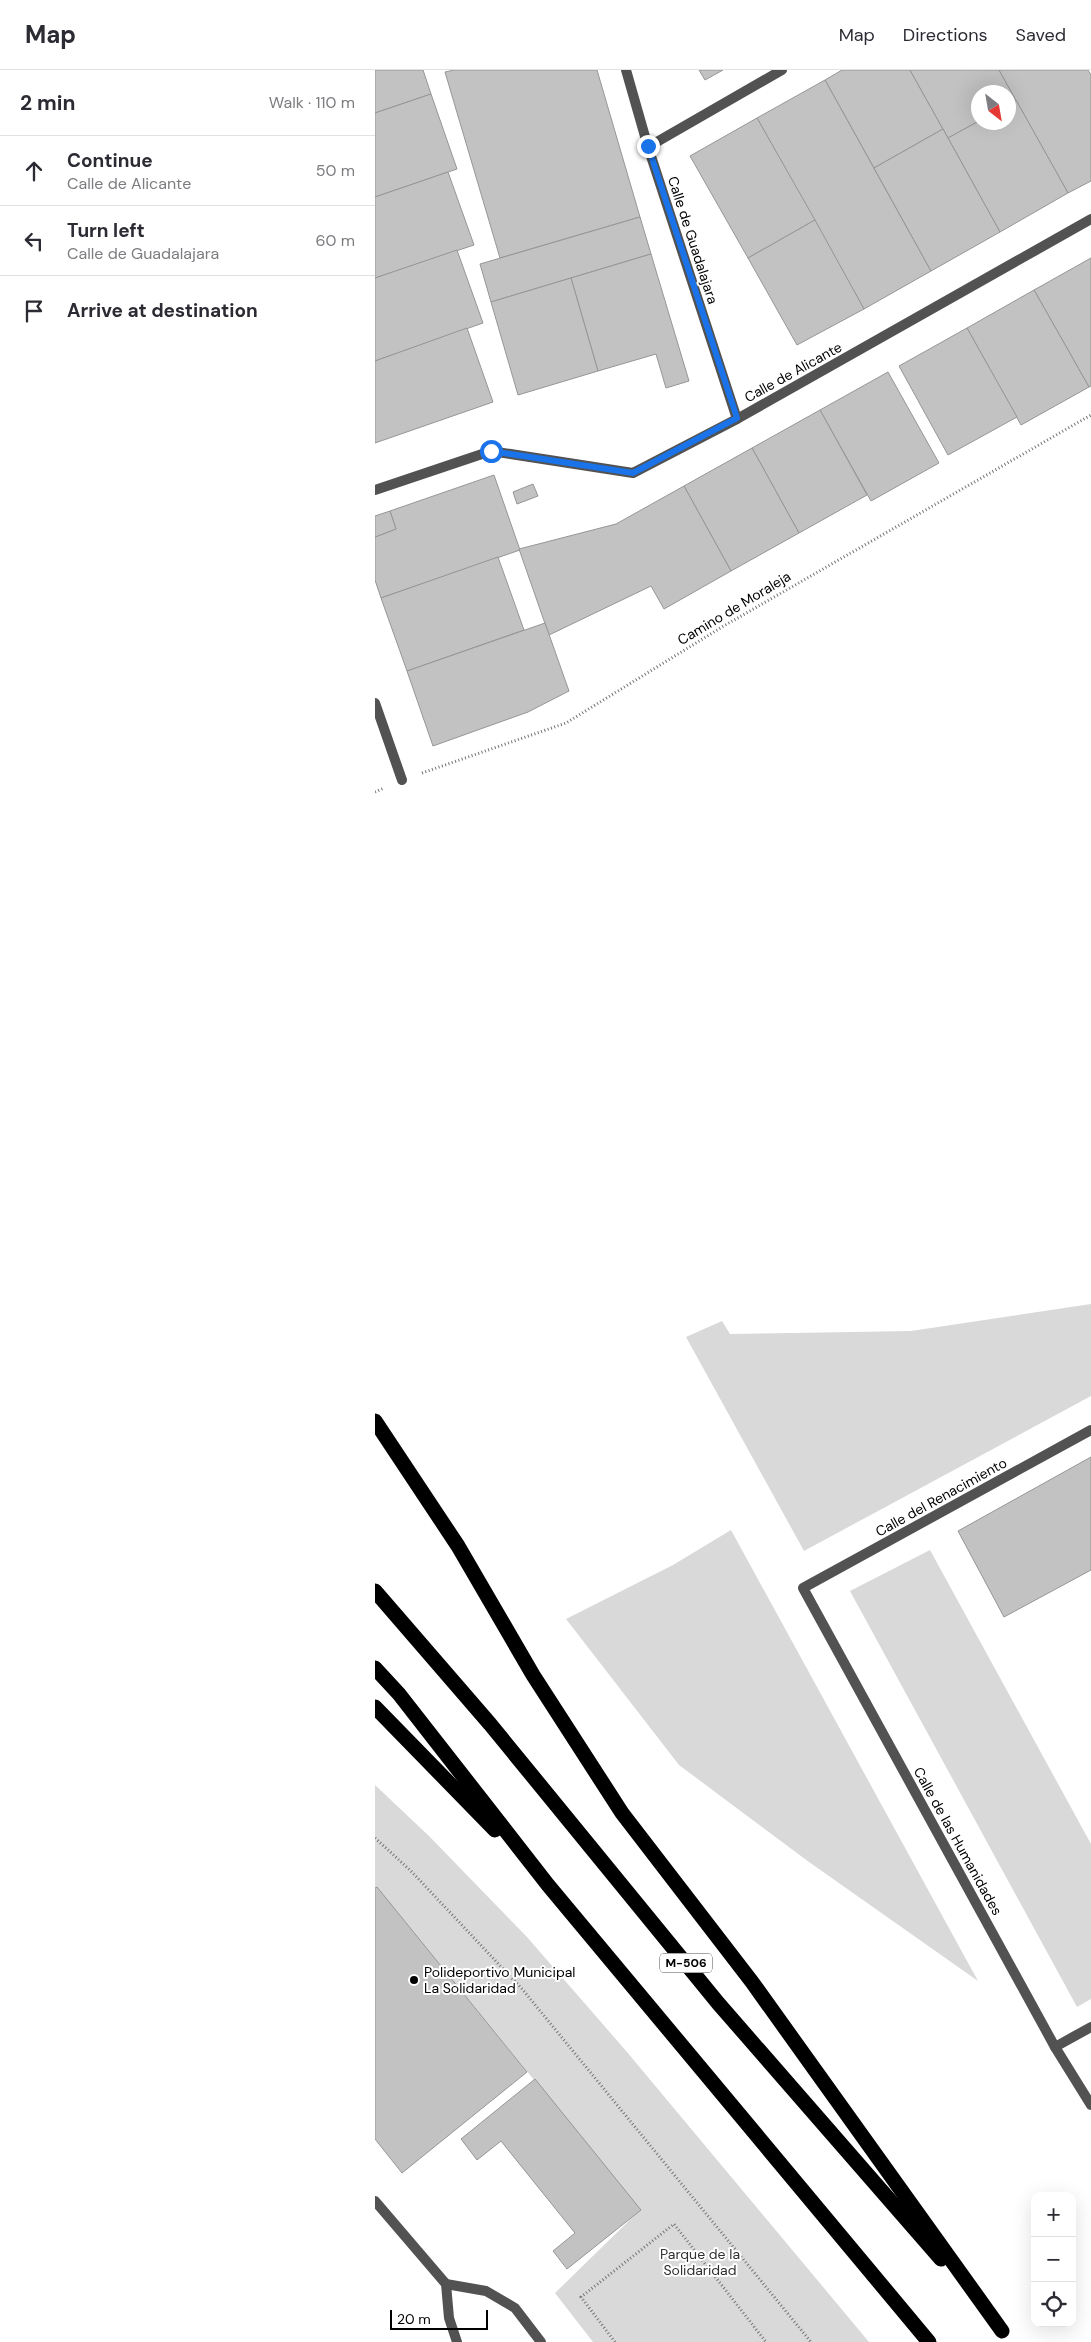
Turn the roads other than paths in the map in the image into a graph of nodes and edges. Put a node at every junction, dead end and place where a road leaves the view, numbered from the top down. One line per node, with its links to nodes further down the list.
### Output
1 (626, 70): 3 (street, Calle de Guadalajara)
2 (782, 70): 3 (street)
3 (648, 146): 5 (street, Calle de Guadalajara)
4 (1091, 219): 5 (street, Calle de Alicante)
5 (737, 418): 6 (street, Calle de Alicante)
6 (375, 490)
7 (375, 703): 8 (street)
8 (403, 780)
9 (375, 1421): 21 (highway)
10 (1091, 1430): 11 (street, Calle del Renacimiento)
11 (803, 1588): 17 (street, Calle de las Humanidades)
12 (375, 1591): 21 (highway, M-506)
13 (375, 1668): 15 (highway)
14 (375, 1708): 15 (highway)
15 (548, 1885): 24 (highway)
16 (1091, 2027): 17 (street)
17 (1055, 2047): 18 (street, Calle de las Humanidades)
18 (1091, 2106)
19 (375, 2201): 20 (street)
20 (446, 2284): 22 (street); 23 (street)
21 (1007, 2336)
22 (457, 2342)
23 (541, 2342)
24 (929, 2342)

